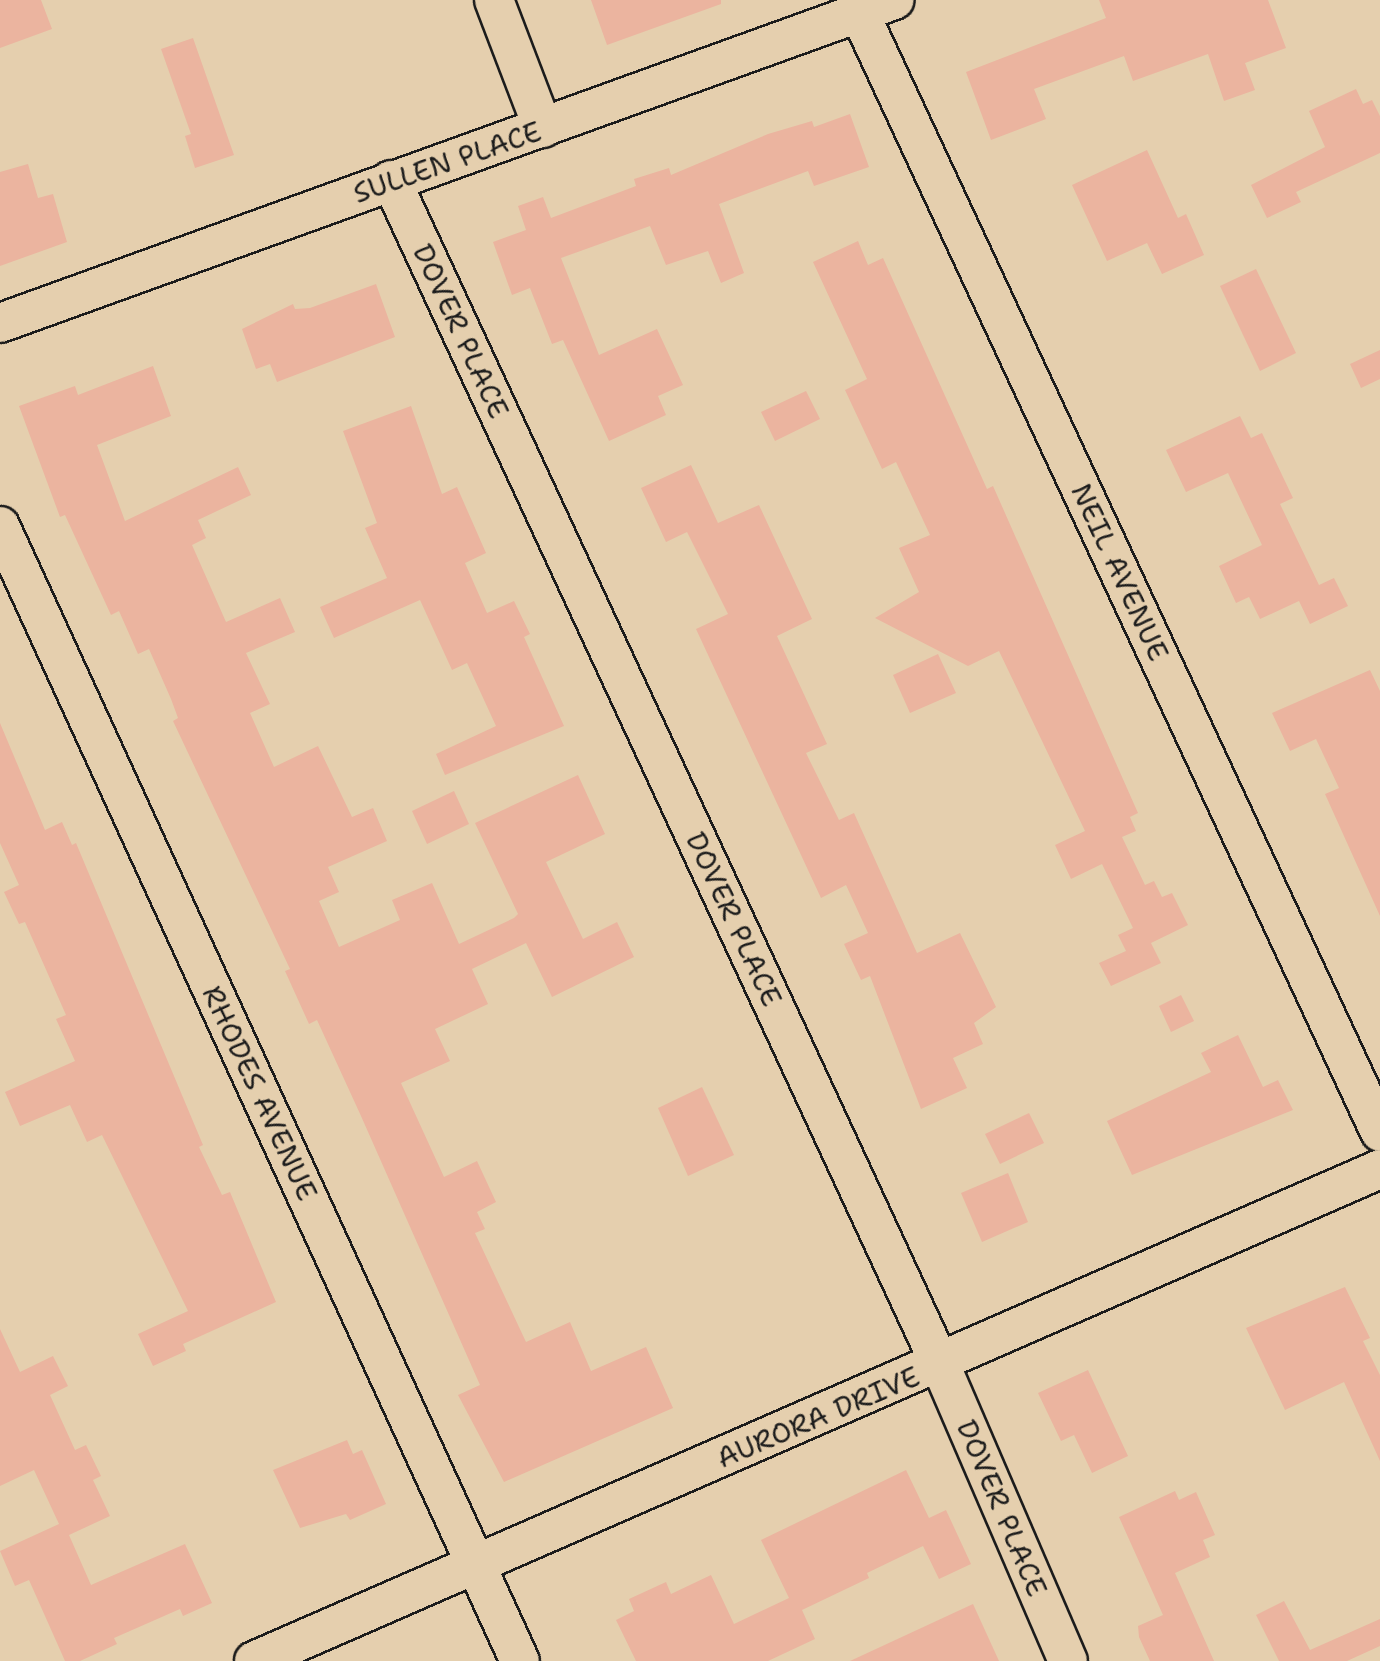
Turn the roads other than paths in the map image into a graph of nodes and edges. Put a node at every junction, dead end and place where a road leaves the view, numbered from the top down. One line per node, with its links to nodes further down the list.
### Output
1 (494, 0): 3 (street)
2 (876, 6): 3 (street, SULLEN PLACE); 7 (street, NEIL AVENUE)
3 (543, 128): 4 (street, SULLEN PLACE)
4 (391, 180): 5 (street, SULLEN PLACE); 9 (street, DOVER PLACE)
5 (0, 323)
6 (0, 526): 10 (street, RHODES AVENUE)
7 (1380, 1132)
8 (1380, 1169): 9 (street, AURORA DRIVE)
9 (940, 1364): 10 (street, AURORA DRIVE); 13 (street, DOVER PLACE)
10 (477, 1566): 11 (street, AURORA DRIVE); 12 (street, RHODES AVENUE)
11 (254, 1661)
12 (520, 1661)
13 (1068, 1661)

